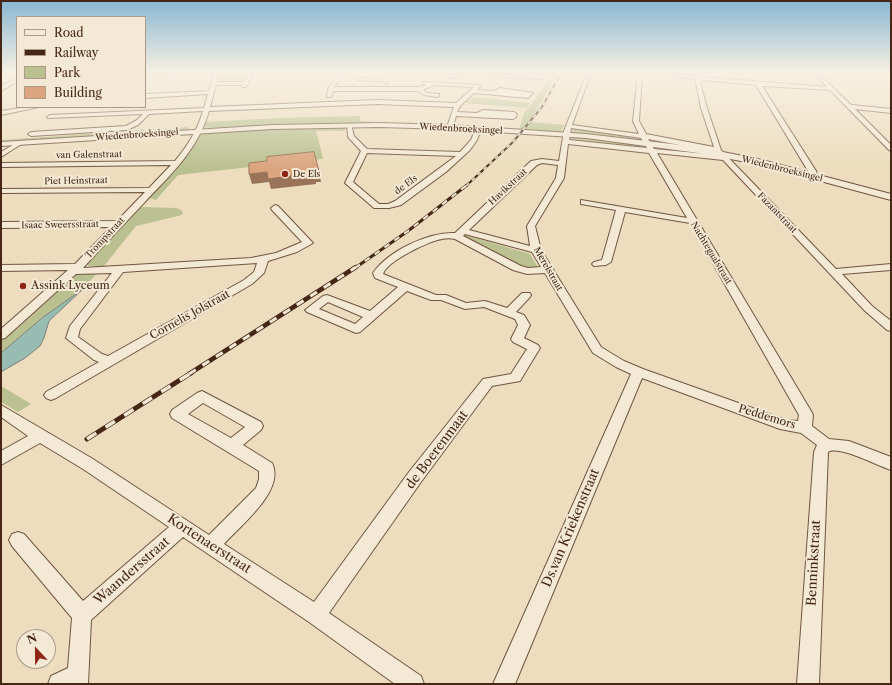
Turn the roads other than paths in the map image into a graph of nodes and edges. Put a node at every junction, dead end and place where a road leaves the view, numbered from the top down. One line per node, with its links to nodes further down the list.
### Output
1 (209, 105): 11 (street, Trompstraat)
2 (281, 105): 11 (street)
3 (436, 105): 8 (street)
4 (577, 105): 25 (street, Merelstraat)
5 (637, 105): 27 (street, Nachtegaalstraat)
6 (703, 105): 32 (street, Fazantstraat)
7 (771, 105): 37 (street)
8 (457, 106): 15 (street)
9 (850, 107): 12 (street); 29 (street)
10 (30, 108): 14 (street)
11 (208, 108): 13 (street); 23 (street, Trompstraat)
12 (891, 111)
13 (148, 112): 16 (street); 22 (street)
14 (1, 113)
15 (453, 114): 17 (street); 20 (street)
16 (95, 115): 18 (street); 22 (street)
17 (478, 115): 17 (street)
18 (50, 117)
19 (349, 125): 20 (street, Wiedenbroeksingel); 23 (street, Wiedenbroeksingel); 30 (street)
20 (450, 127): 21 (street, Wiedenbroeksingel)
21 (478, 129): 25 (street, Wiedenbroeksingel); 31 (street, de Els)
22 (66, 131): 24 (street)
23 (199, 131): 26 (street, Wiedenbroeksingel); 35 (street, Trompstraat)
24 (31, 134)
25 (567, 134): 27 (street, Wiedenbroeksingel); 34 (street, Merelstraat)
26 (20, 143): 28 (street, Wiedenbroeksingel); 33 (street)
27 (647, 143): 32 (street, Wiedenbroeksingel); 44 (street, Nachtegaalstraat)
28 (1, 144)
29 (891, 149)
30 (365, 151): 31 (street); 31 (street, de Els)
31 (461, 154)
32 (721, 154): 37 (street, Wiedenbroeksingel); 56 (street, Fazantstraat)
33 (1, 155)
34 (562, 162): 47 (street, Havikstraat); 48 (street, Merelstraat)
35 (177, 163): 36 (street, van Galenstraat); 38 (street, Trompstraat)
36 (1, 165)
37 (812, 176): 40 (street, Wiedenbroeksingel)
38 (151, 190): 39 (street, Piet Heinstraat); 45 (street, Trompstraat)
39 (1, 191)
40 (891, 197)
41 (584, 202): 43 (street)
42 (275, 208): 49 (street)
43 (621, 209): 44 (street); 50 (street)
44 (691, 221): 67 (street, Nachtegaalstraat)
45 (118, 224): 46 (street, Isaac Sweersstraat); 53 (street, Trompstraat)
46 (1, 225)
47 (460, 234): 48 (street); 55 (street); 57 (street, de Boerenmaat)
48 (536, 250): 55 (street, Merelstraat)
49 (263, 260): 54 (street); 63 (street, Cornelis Jolstraat)
50 (597, 264)
51 (891, 267): 56 (street)
52 (1, 268): 53 (street)
53 (76, 269): 54 (street); 62 (street, Trompstraat)
54 (120, 270): 63 (street)
55 (549, 270): 64 (street, Merelstraat)
56 (833, 272): 61 (street, Fazantstraat)
57 (405, 287): 59 (street, de Boerenmaat); 60 (street)
58 (526, 295): 59 (street)
59 (509, 313): 77 (street, de Boerenmaat)
60 (371, 316)
61 (891, 327)
62 (1, 335)
63 (108, 361): 65 (street, Cornelis Jolstraat)
64 (638, 372): 67 (street, Peddemors); 80 (street, Ds.van Kriekenstraat)
65 (51, 395)
66 (1, 410): 68 (street, Kortenaerstraat)
67 (805, 428): 69 (street, Peddemors)
68 (40, 436): 71 (street); 73 (street, Kortenaerstraat)
69 (827, 445): 72 (street); 81 (street, Benninkstraat)
70 (232, 446): 75 (street)
71 (1, 459)
72 (891, 464)
73 (182, 527): 75 (street, Kortenaerstraat); 76 (street, Waandersstraat)
74 (18, 540): 76 (street)
75 (210, 546): 77 (street, Kortenaerstraat)
76 (82, 615): 78 (street)
77 (316, 615): 79 (street, Kortenaerstraat)
78 (71, 681)
79 (413, 684)
80 (504, 684)
81 (808, 684)

